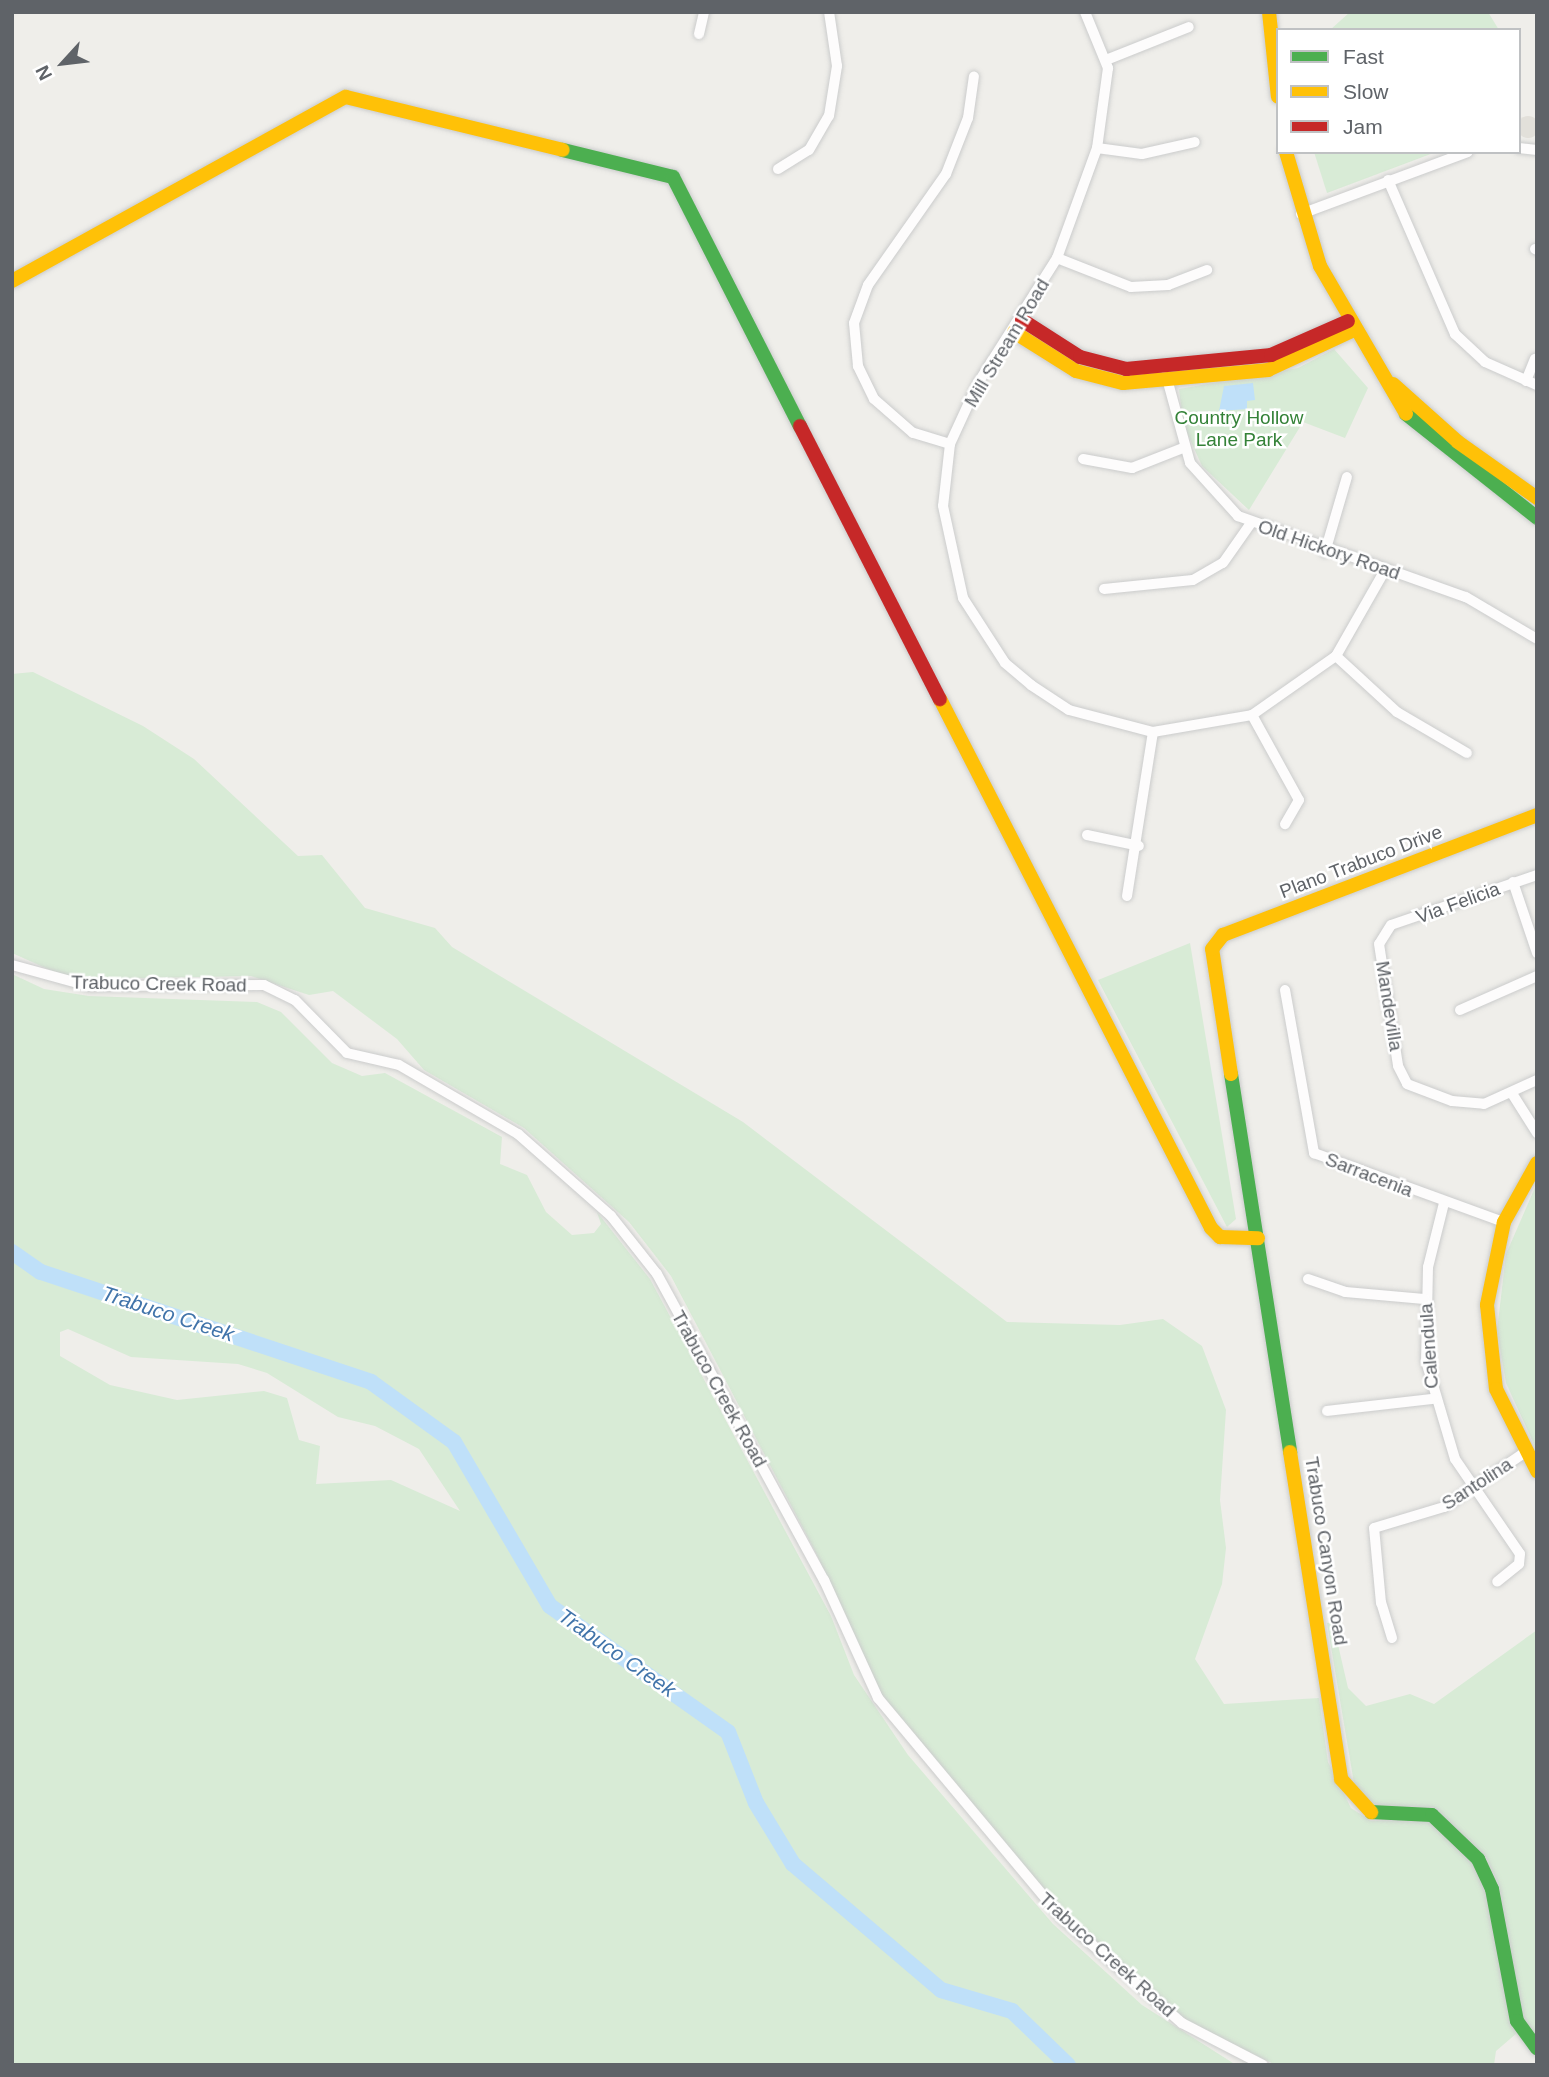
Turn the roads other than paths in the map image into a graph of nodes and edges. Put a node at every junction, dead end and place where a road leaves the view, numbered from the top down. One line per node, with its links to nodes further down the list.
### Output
1 (704, 12): 6 (street)
2 (829, 12): 14 (street)
3 (1086, 12): 7 (street, Mill Stream Road)
4 (1269, 12): 9 (street)
5 (1189, 27): 7 (street)
6 (699, 34)
7 (1106, 60): 11 (street, Mill Stream Road)
8 (974, 76): 27 (street)
9 (1276, 78)
10 (1195, 142): 11 (street)
11 (1097, 148): 17 (street, Mill Stream Road)
12 (1286, 154): 16 (street)
13 (1462, 154): 15 (street)
14 (778, 169)
15 (1388, 180): 16 (street); 25 (street)
16 (1301, 214): 20 (street)
17 (1057, 258): 18 (street); 21 (street, Mill Stream Road)
18 (1207, 270)
19 (12, 281): 62 (street)
20 (1351, 325): 23 (street); 24 (street)
21 (1018, 326): 23 (street); 27 (street, Mill Stream Road)
22 (1535, 359): 25 (street)
23 (1166, 373): 28 (street, Old Hickory Road)
24 (1386, 379): 31 (street); 32 (street)
25 (1526, 381): 26 (street)
26 (1537, 385)
27 (950, 444): 40 (street, Mill Stream Road)
28 (1183, 448): 29 (street); 33 (street, Old Hickory Road)
29 (1083, 459)
30 (1347, 477): 34 (street)
31 (1537, 498)
32 (1537, 518)
33 (1251, 523): 34 (street, Old Hickory Road); 36 (street)
34 (1325, 552): 35 (street, Old Hickory Road)
35 (1385, 570): 37 (street, Old Hickory Road); 38 (street, Mill Stream Road)
36 (1104, 589)
37 (1537, 639)
38 (1336, 656): 39 (street, Mill Stream Road); 41 (street)
39 (1252, 715): 40 (street, Mill Stream Road); 43 (street)
40 (1153, 732): 45 (street)
41 (1467, 753)
42 (1537, 815): 51 (street, Plano Trabuco Drive)
43 (1286, 824)
44 (1087, 835): 45 (street)
45 (1139, 846): 48 (street)
46 (1537, 875): 47 (street, Via Felicia)
47 (1513, 883): 49 (street, Via Felicia); 50 (street)
48 (1127, 896)
49 (1381, 935): 57 (street, Mandevilla)
50 (1537, 953)
51 (1212, 956): 62 (street, Trabuco Canyon Road)
52 (12, 965): 73 (street, Trabuco Creek Road)
53 (1537, 976): 55 (street)
54 (1285, 989): 60 (street, Sarracenia)
55 (1460, 1010)
56 (1537, 1080): 57 (street)
57 (1513, 1095): 58 (street)
58 (1537, 1133)
59 (1537, 1163): 61 (street)
60 (1444, 1203): 61 (street, Sarracenia); 64 (street, Calendula)
61 (1504, 1222): 67 (street)
62 (1258, 1238): 72 (street, Trabuco Canyon Road)
63 (1308, 1279): 64 (street)
64 (1425, 1299): 65 (street, Calendula)
65 (1433, 1399): 66 (street); 69 (street, Calendula)
66 (1327, 1410)
67 (1524, 1453): 68 (street); 69 (street, Santolina)
68 (1537, 1471)
69 (1472, 1488): 70 (street, Calendula); 71 (street, Santolina)
70 (1497, 1582)
71 (1392, 1637)
72 (1537, 2049)
73 (1263, 2065)

